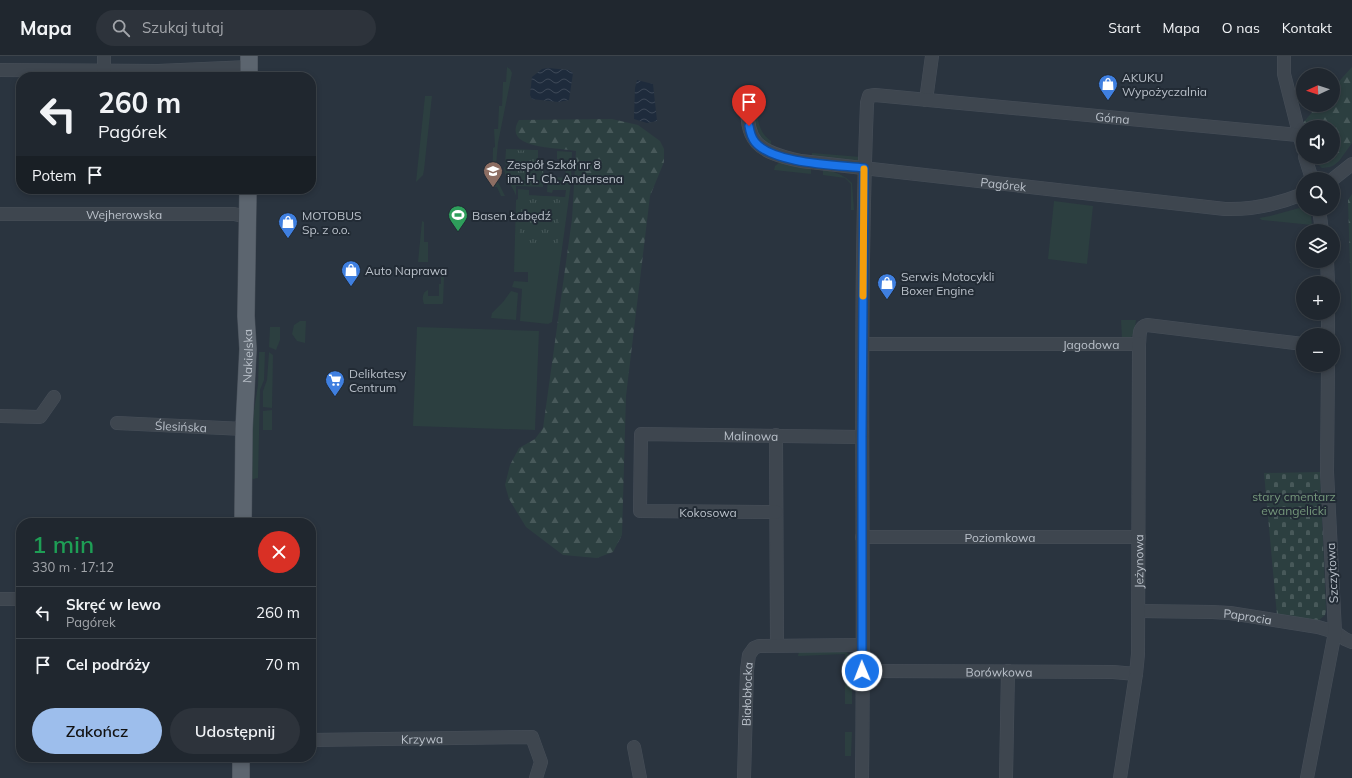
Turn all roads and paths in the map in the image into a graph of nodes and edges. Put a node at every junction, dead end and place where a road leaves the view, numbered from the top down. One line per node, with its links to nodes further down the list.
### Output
1 (104, 56): 6 (street)
2 (932, 56): 8 (street)
3 (1284, 56): 9 (street)
4 (249, 67): 6 (street)
5 (0, 70): 6 (street)
6 (104, 70)
7 (748, 96): 12 (street, Pagórek)
8 (926, 100): 10 (street, Górna); 12 (street, Górna)
9 (1296, 125)
10 (1296, 134)
11 (1352, 164): 13 (street)
12 (864, 168): 15 (street, Pagórek); 19 (street)
13 (1340, 173)
14 (248, 194): 17 (main road, Nakielska)
15 (1296, 196)
16 (0, 214): 17 (street, Wejherowska)
17 (247, 217): 25 (main road, Nakielska)
18 (1296, 343): 20 (street)
19 (862, 344): 20 (street, Jagodowa); 27 (street)
20 (1139, 344): 32 (street, Jeżynowa)
21 (1328, 372): 36 (street, Szczytowa)
22 (54, 397): 23 (street)
23 (0, 416)
24 (117, 423): 25 (street, Ślesińska)
25 (244, 429): 30 (main road, Nakielska)
26 (776, 436): 27 (street, Malinowa); 28 (street, Malinowa); 29 (street)
27 (862, 437): 31 (street)
28 (640, 511): 29 (street, Kokosowa)
29 (776, 512): 39 (street)
30 (243, 518)
31 (862, 537): 32 (street, Poziomkowa); 38 (street)
32 (1139, 537): 35 (street, Jeżynowa)
33 (0, 598): 34 (street)
34 (16, 599)
35 (1139, 611): 36 (street, Paprocia); 42 (street, Jeżynowa)
36 (1335, 632): 37 (street, Paprocia); 53 (street, Szczytowa)
37 (1352, 642)
38 (862, 645): 39 (street, Białobłocka); 40 (street)
39 (777, 646): 49 (street, Białobłocka)
40 (862, 671): 41 (street, Borówkowa); 50 (street)
41 (1008, 671): 42 (street, Borówkowa); 51 (street)
42 (1136, 674): 52 (street, Jeżynowa)
43 (316, 740): 47 (street, Krzywa)
44 (634, 748): 48 (street)
45 (241, 762): 46 (main road)
46 (241, 778)
47 (536, 778)
48 (640, 778)
49 (744, 778)
50 (862, 778)
51 (1006, 778)
52 (1120, 778)
53 (1307, 778)

